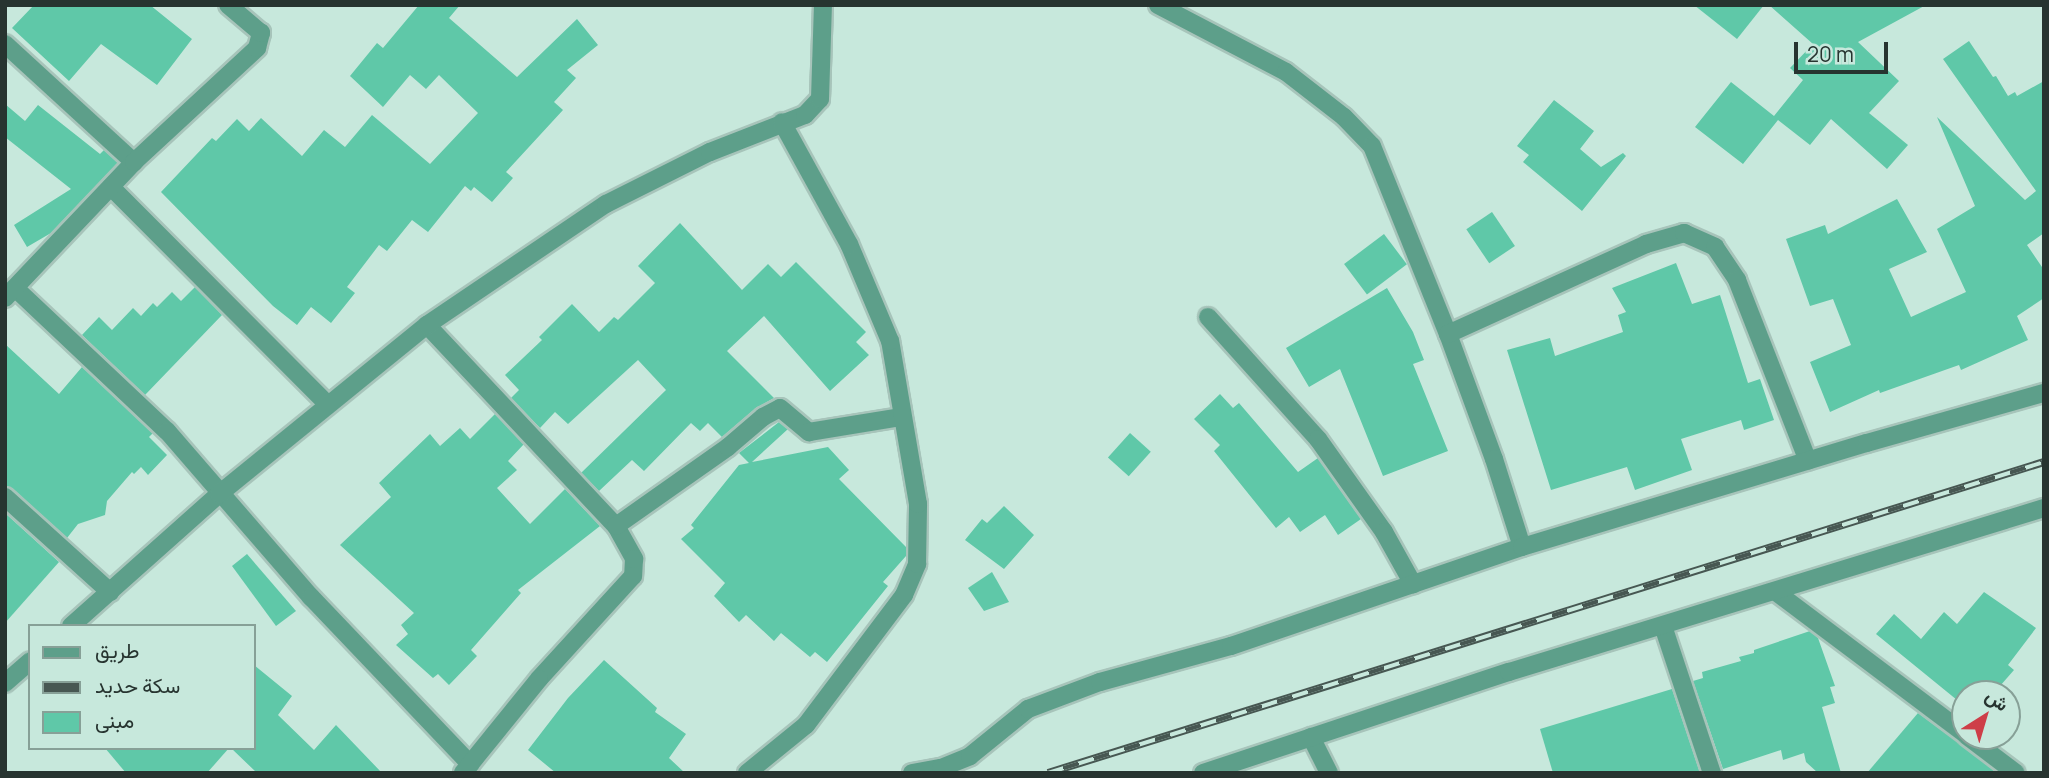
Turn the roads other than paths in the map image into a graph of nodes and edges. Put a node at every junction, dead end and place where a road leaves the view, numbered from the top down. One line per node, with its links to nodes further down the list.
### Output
1 (228, 5): 6 (street)
2 (823, 5): 5 (street)
3 (1158, 5): 11 (street)
4 (5, 44): 6 (street)
5 (782, 122): 10 (street); 14 (street)
6 (134, 162): 7 (street)
7 (111, 187): 8 (street); 13 (street)
8 (10, 293): 16 (street)
9 (1208, 317): 21 (street)
10 (427, 325): 13 (street); 19 (street)
11 (1448, 334): 15 (street); 20 (street)
12 (2044, 393): 15 (street)
13 (327, 404): 16 (street)
14 (902, 417): 19 (street); 32 (street)
15 (1808, 460): 20 (street)
16 (219, 494): 22 (street); 31 (street)
17 (5, 497): 22 (street)
18 (2044, 508): 23 (street)
19 (616, 526): 31 (street)
20 (1522, 547): 21 (street)
21 (1413, 584): 33 (street)
22 (110, 592): 24 (street)
23 (1776, 592): 25 (street); 28 (street)
24 (73, 624)
25 (1663, 626): 29 (street); 36 (street)
26 (28, 663): 27 (street)
27 (5, 682)
28 (1951, 724)
29 (1311, 737): 34 (street); 35 (street)
30 (1986, 750): 37 (street)
31 (467, 769)
32 (747, 773)
33 (912, 773)
34 (1203, 773)
35 (1329, 773)
36 (1712, 773)
37 (2016, 773)

